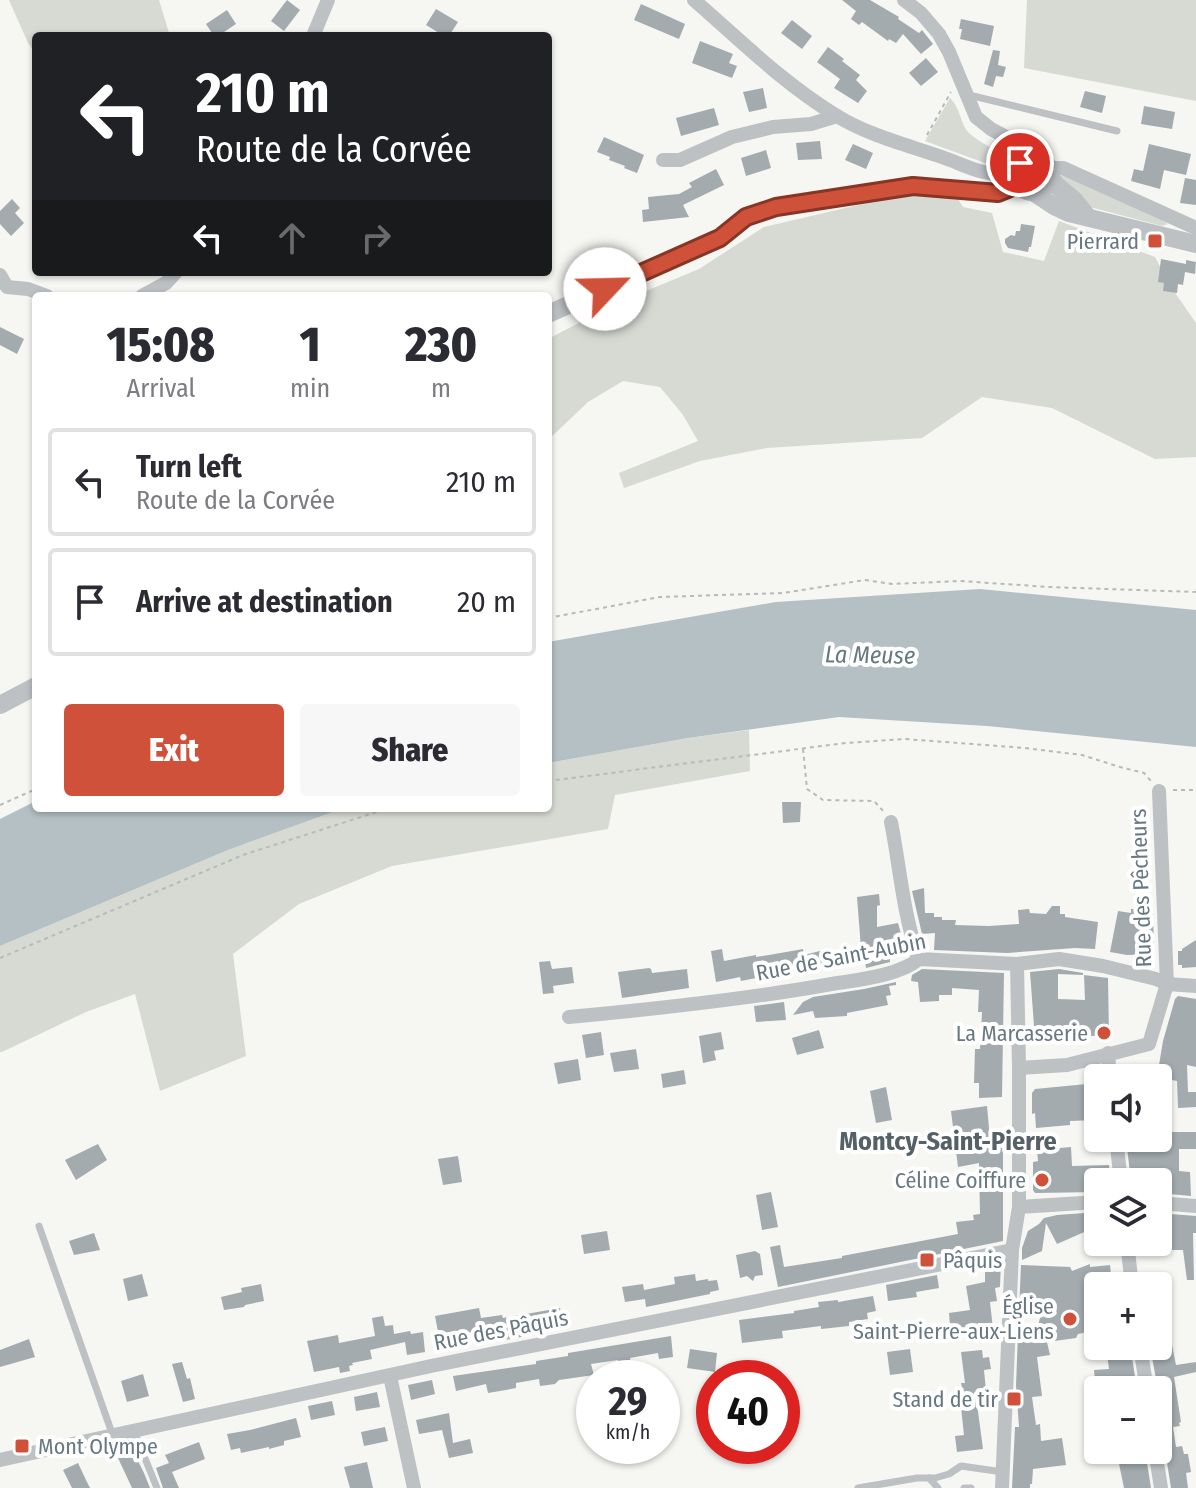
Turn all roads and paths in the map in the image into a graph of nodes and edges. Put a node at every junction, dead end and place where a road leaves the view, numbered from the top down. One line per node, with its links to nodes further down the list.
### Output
1 (328, 0): 4 (street)
2 (694, 0): 7 (street)
3 (904, 0): 5 (street)
4 (315, 32)
5 (960, 77): 6 (street); 9 (path)
6 (967, 95): 8 (lane); 10 (street)
7 (837, 116): 9 (street); 11 (street)
8 (1117, 131)
9 (919, 149): 13 (street)
10 (1030, 157): 12 (street); 13 (street)
11 (663, 160)
12 (1050, 172): 14 (street); 15 (street); 16 (street)
13 (1016, 177): 14 (street); 22 (street)
14 (1033, 192): 15 (street)
15 (1087, 216): 17 (street)
16 (1196, 228)
17 (1196, 244)
18 (172, 276): 21 (street)
19 (2, 286): 20 (street)
20 (36, 292)
21 (149, 292)
22 (552, 312)
23 (1196, 592): 24 (path)
24 (552, 617)
25 (32, 688): 26 (street)
26 (0, 705)
27 (803, 748): 28 (path); 31 (path); 34 (path)
28 (552, 780)
29 (1196, 790): 31 (path)
30 (32, 791): 32 (path)
31 (1159, 791): 38 (street, Rue des Pêcheurs)
32 (0, 805)
33 (377, 812): 35 (path)
34 (891, 822): 36 (street)
35 (0, 958)
36 (919, 959): 37 (street, Rue de Saint-Aubin); 40 (street, Rue de Saint-Aubin)
37 (1017, 964): 38 (street, Rue de Saint-Aubin); 43 (street)
38 (1167, 984): 39 (street, Rue de Saint-Aubin); 41 (street, Rue des Pêcheurs)
39 (1196, 986)
40 (569, 1017)
41 (1108, 1053): 42 (street); 43 (street)
42 (1109, 1064)
43 (1019, 1068): 47 (street)
44 (1084, 1203): 47 (street)
45 (1172, 1204): 46 (street)
46 (1196, 1206)
47 (1019, 1207): 49 (street)
48 (39, 1226): 52 (lane)
49 (1012, 1250): 50 (street, Rue des Pâquis); 55 (street)
50 (390, 1376): 51 (street, Rue des Pâquis); 58 (street)
51 (134, 1431): 52 (street, Rue des Pâquis); 57 (lane)
52 (113, 1436): 53 (street, Rue des Pâquis)
53 (0, 1460)
54 (1157, 1464): 64 (street)
55 (1003, 1472): 56 (lane); 63 (street)
56 (929, 1478): 59 (lane); 60 (lane)
57 (157, 1488)
58 (414, 1488)
59 (858, 1488)
60 (938, 1488)
61 (964, 1488): 62 (lane)
62 (971, 1488)
63 (1002, 1488)
64 (1161, 1488)

